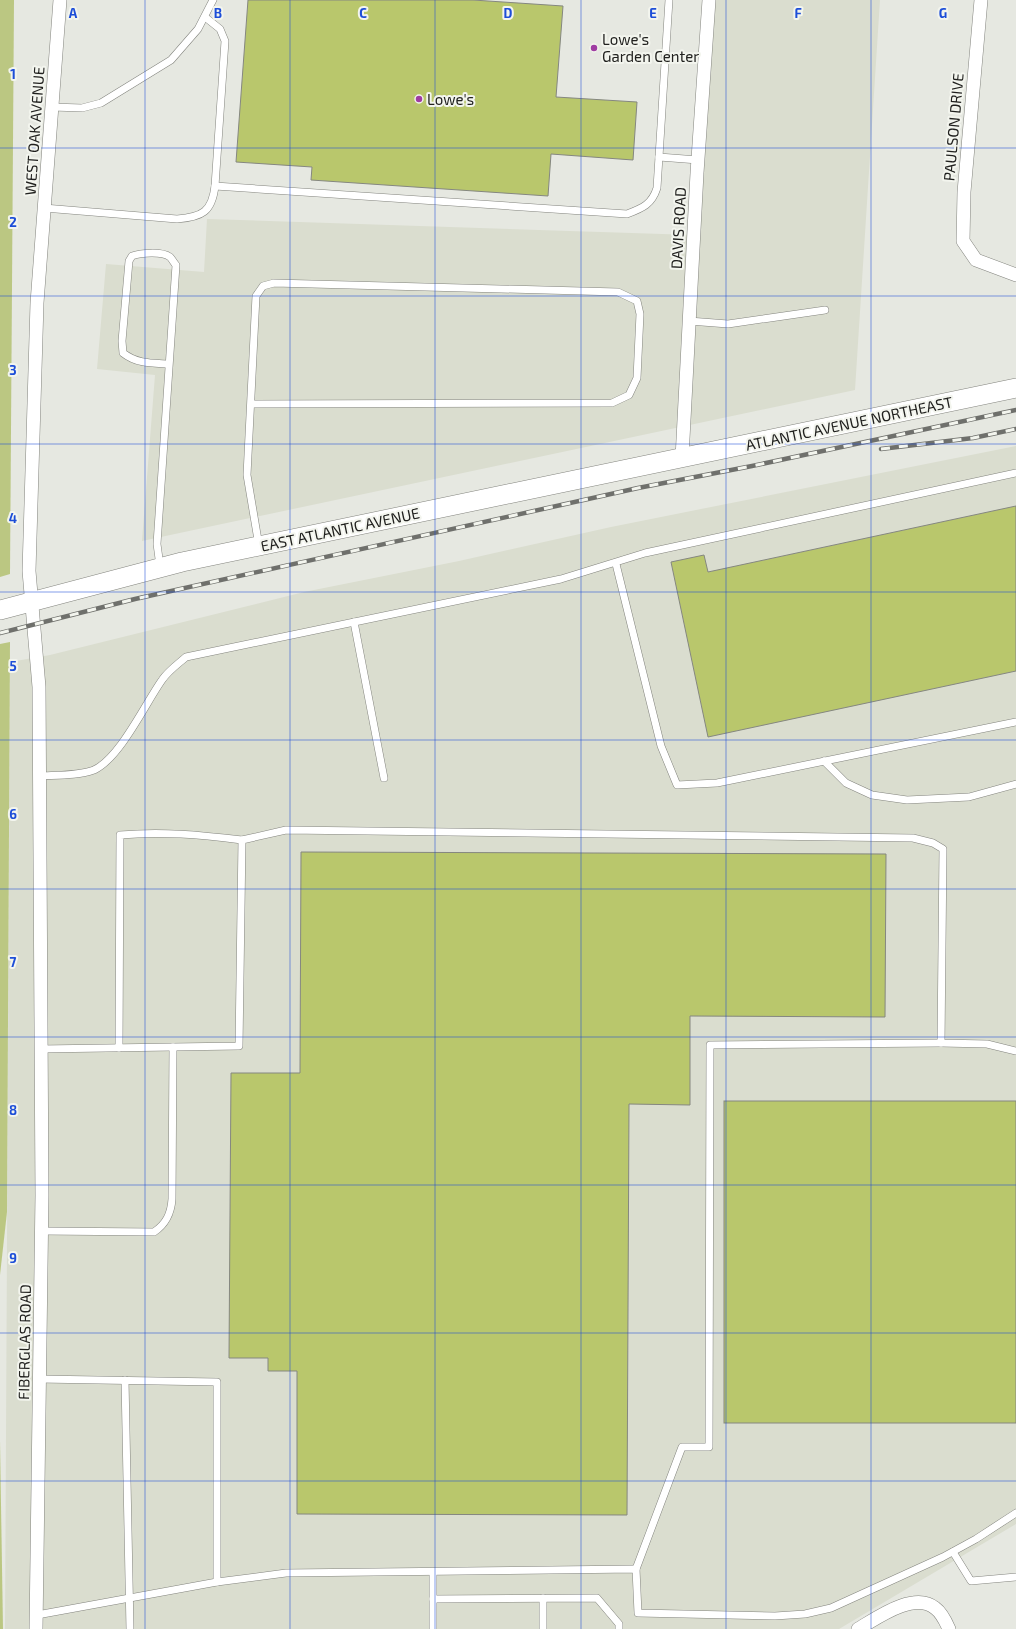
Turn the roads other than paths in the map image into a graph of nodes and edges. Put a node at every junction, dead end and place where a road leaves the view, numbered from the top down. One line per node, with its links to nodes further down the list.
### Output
1 (60, 0): 7 (street, WEST OAK AVENUE)
2 (213, 0): 6 (lane)
3 (669, 0): 8 (lane)
4 (709, 0): 9 (street, DAVIS ROAD)
5 (981, 0): 12 (street, PAULSON DRIVE)
6 (205, 17): 7 (lane); 10 (lane)
7 (52, 108): 11 (street, WEST OAK AVENUE)
8 (659, 157): 9 (lane); 10 (lane)
9 (698, 160): 14 (street, DAVIS ROAD)
10 (215, 186): 11 (lane)
11 (44, 208): 23 (street, WEST OAK AVENUE)
12 (1016, 275)
13 (825, 310): 14 (lane)
14 (689, 321): 18 (street, DAVIS ROAD)
15 (169, 364): 15 (lane); 22 (lane)
16 (1016, 388): 18 (street, ATLANTIC AVENUE NORTHEAST)
17 (251, 404): 17 (lane); 20 (lane)
18 (682, 458): 20 (street, EAST ATLANTIC AVENUE)
19 (1016, 473): 21 (lane)
20 (260, 546): 22 (street, EAST ATLANTIC AVENUE)
21 (616, 564): 25 (lane); 28 (lane)
22 (160, 568): 23 (street, EAST ATLANTIC AVENUE)
23 (31, 602): 24 (street, EAST ATLANTIC AVENUE); 26 (street, WEST OAK AVENUE)
24 (0, 610)
25 (354, 622): 29 (lane); 30 (lane)
26 (33, 623): 29 (street, FIBERGLAS ROAD)
27 (1016, 722): 28 (lane)
28 (824, 761): 31 (lane)
29 (39, 776): 36 (street, FIBERGLAS ROAD)
30 (384, 778)
31 (1016, 784)
32 (242, 840): 33 (lane); 34 (lane); 35 (lane)
33 (941, 1043): 37 (lane); 43 (lane)
34 (173, 1047): 35 (lane); 38 (lane)
35 (119, 1048): 36 (lane)
36 (41, 1049): 38 (street, FIBERGLAS ROAD)
37 (1016, 1051)
38 (41, 1231): 39 (street, FIBERGLAS ROAD)
39 (39, 1379): 40 (lane); 50 (street, FIBERGLAS ROAD)
40 (125, 1380): 46 (lane); 48 (lane)
41 (1016, 1513): 42 (lane)
42 (953, 1552): 43 (lane); 45 (lane)
43 (636, 1569): 44 (lane)
44 (433, 1572): 46 (lane); 49 (lane)
45 (1016, 1577)
46 (217, 1582): 48 (lane)
47 (543, 1598): 49 (lane); 54 (lane); 55 (lane)
48 (129, 1599): 50 (lane); 52 (lane)
49 (433, 1599): 53 (lane)
50 (36, 1615): 51 (street, FIBERGLAS ROAD)
51 (36, 1629)
52 (130, 1629)
53 (433, 1629)
54 (543, 1629)
55 (619, 1629)
56 (858, 1629): 57 (street)
57 (949, 1629)

